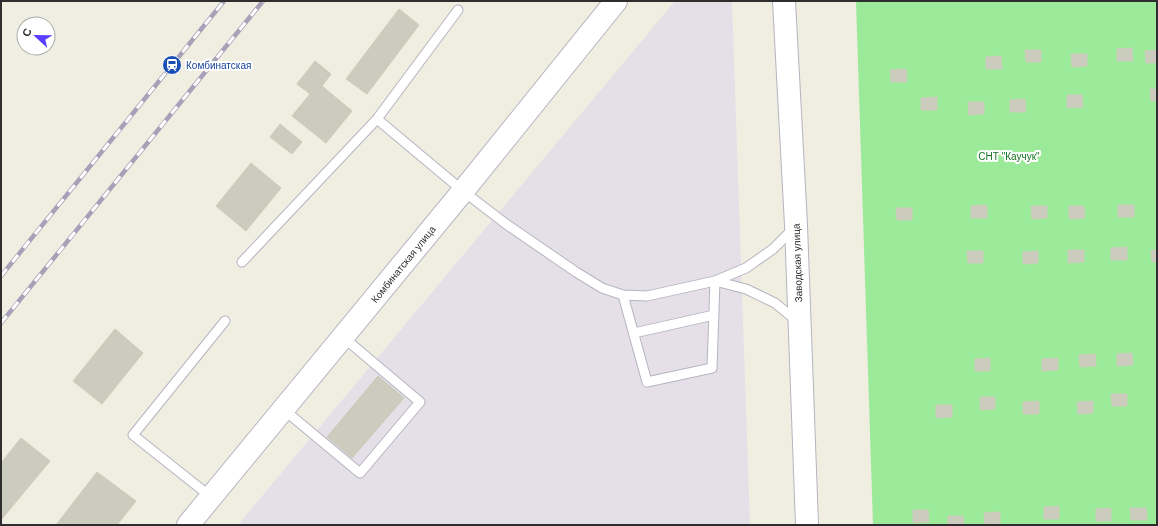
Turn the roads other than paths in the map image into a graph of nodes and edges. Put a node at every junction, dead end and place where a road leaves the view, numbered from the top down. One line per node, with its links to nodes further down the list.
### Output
1 (616, 1): 5 (main road, Комбинатская улица)
2 (784, 1): 6 (main road, Заводская улица)
3 (458, 10): 4 (lane)
4 (377, 119): 5 (lane); 7 (lane)
5 (463, 191): 9 (lane); 14 (main road, Комбинатская улица)
6 (796, 225): 8 (lane); 12 (main road, Заводская улица)
7 (242, 262)
8 (715, 281): 9 (lane); 10 (lane); 12 (lane)
9 (623, 295): 13 (lane)
10 (714, 315): 13 (lane); 13 (lane)
11 (225, 321): 16 (lane)
12 (800, 323): 18 (main road, Заводская улица)
13 (634, 333)
14 (343, 337): 15 (main road, Комбинатская улица); 15 (lane)
15 (283, 409): 16 (main road, Комбинатская улица)
16 (211, 497): 17 (main road, Комбинатская улица)
17 (188, 525)
18 (807, 525)

